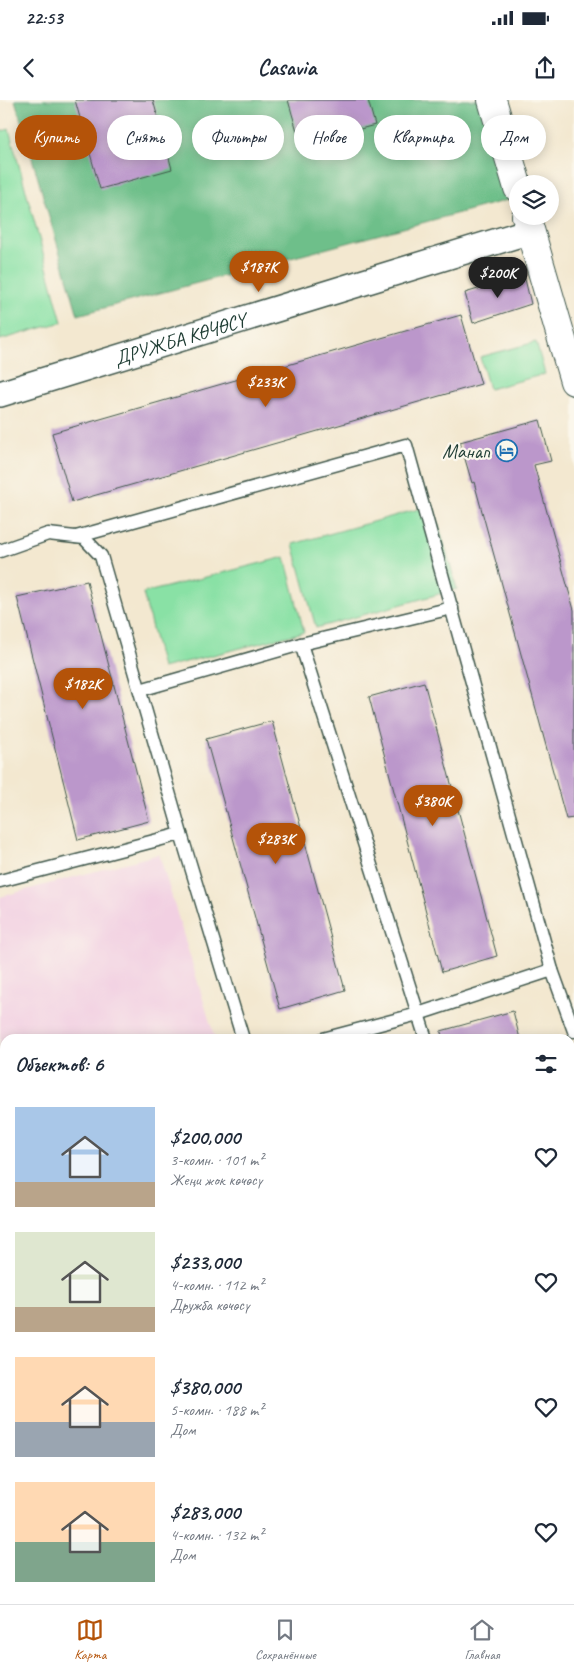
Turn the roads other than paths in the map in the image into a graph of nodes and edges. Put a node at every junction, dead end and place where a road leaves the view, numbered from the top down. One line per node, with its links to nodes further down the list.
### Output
1 (496, 102): 2 (main road)
2 (515, 175)
3 (522, 225): 6 (street, ДРУЖБА КӨЧӨСҮ)
4 (529, 225): 5 (main road)
5 (574, 381)
6 (0, 394)
7 (76, 537): 8 (lane); 9 (lane); 11 (lane)
8 (0, 551)
9 (452, 608): 10 (lane); 14 (lane)
10 (301, 644): 11 (lane); 15 (lane)
11 (140, 690): 12 (lane)
12 (181, 834): 13 (lane); 17 (lane)
13 (0, 881)
14 (552, 970): 15 (lane); 16 (lane)
15 (418, 1014): 18 (lane); 19 (lane)
16 (574, 1031)
17 (241, 1034)
18 (342, 1034)
19 (424, 1034)

